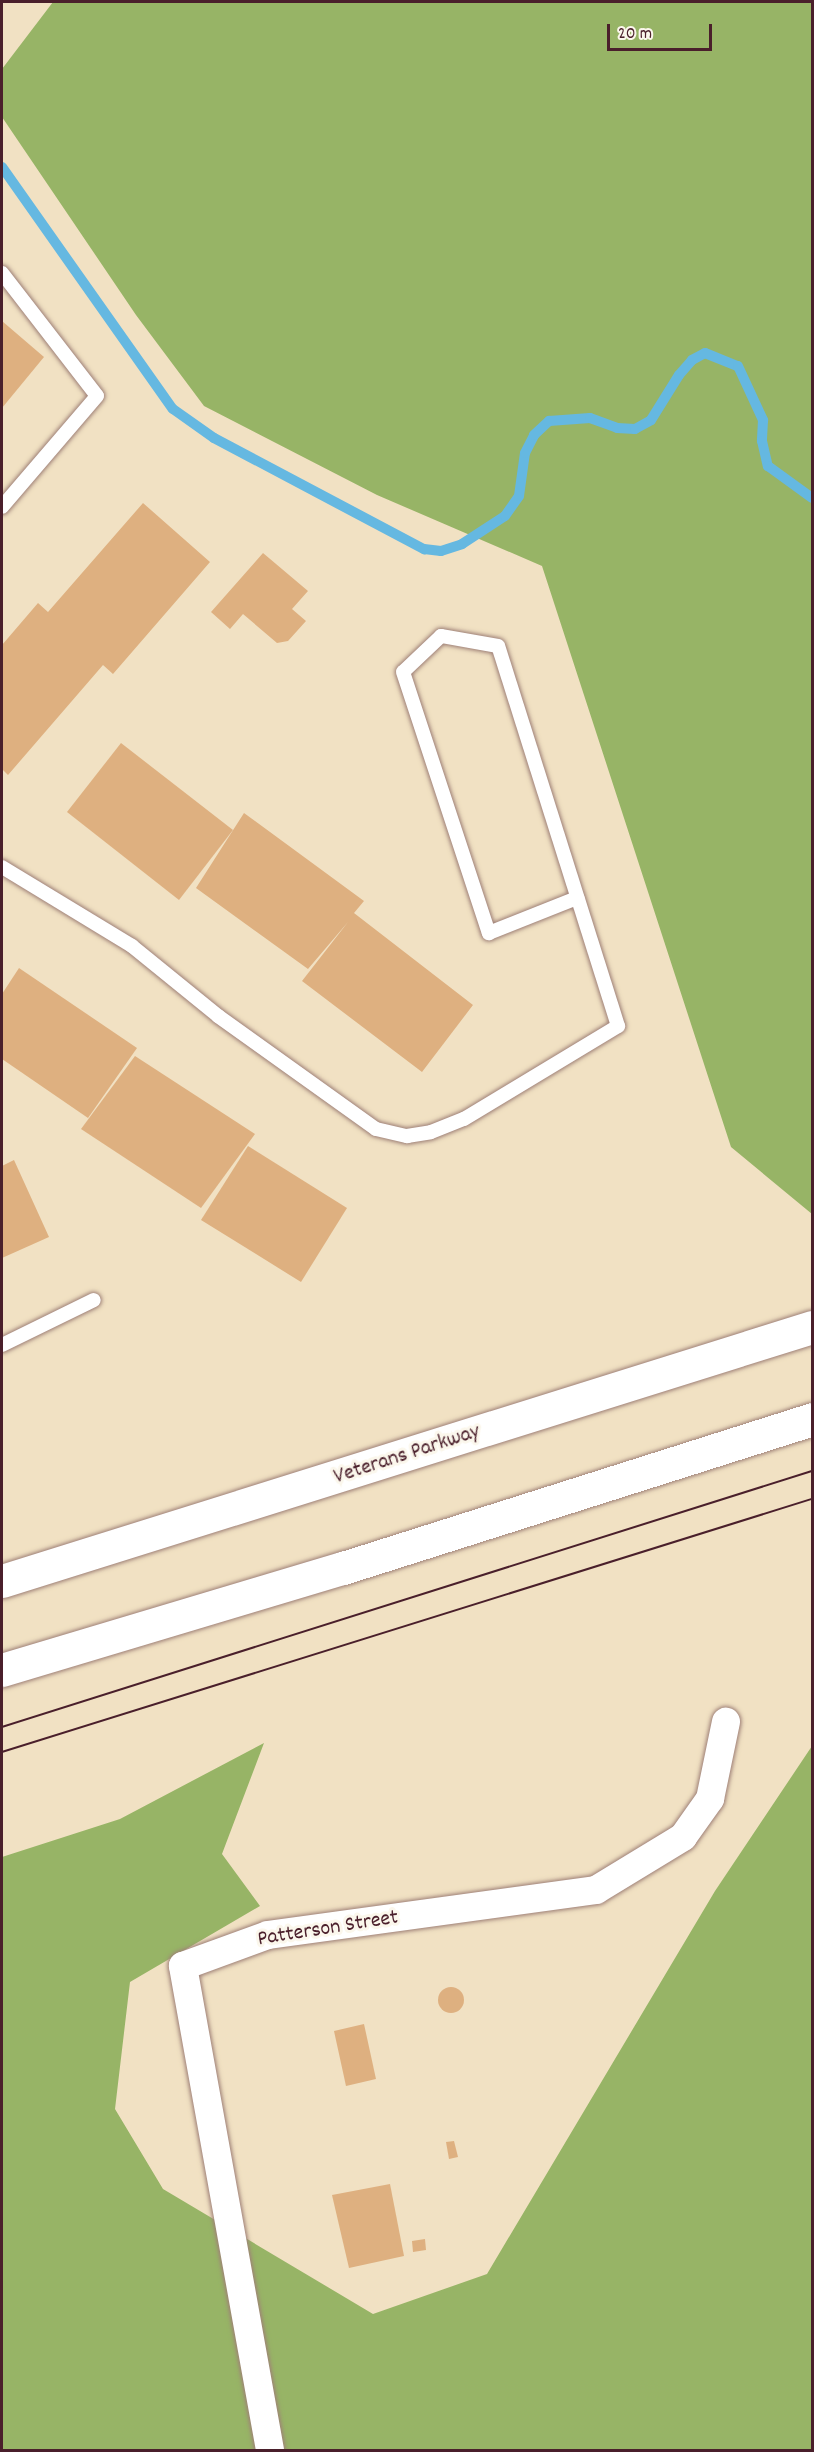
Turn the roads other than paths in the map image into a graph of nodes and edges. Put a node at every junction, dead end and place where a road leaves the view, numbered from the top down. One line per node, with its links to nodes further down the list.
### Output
1 (2, 273): 2 (lane)
2 (2, 507)
3 (2, 867): 4 (lane)
4 (577, 898): 4 (lane)
5 (94, 1300): 7 (lane)
6 (813, 1327): 9 (main road, Veterans Parkway)
7 (2, 1345)
8 (813, 1419): 10 (main road)
9 (2, 1581)
10 (2, 1670)
11 (726, 1722): 12 (street, Patterson Street)
12 (270, 2451)

